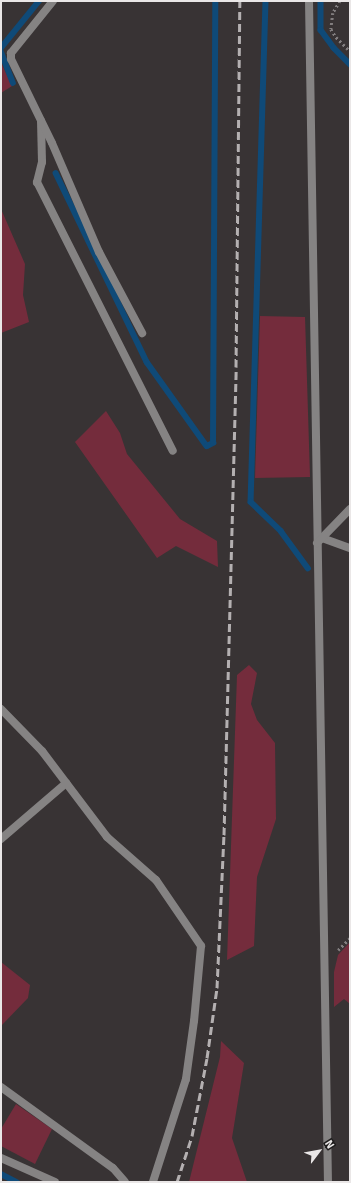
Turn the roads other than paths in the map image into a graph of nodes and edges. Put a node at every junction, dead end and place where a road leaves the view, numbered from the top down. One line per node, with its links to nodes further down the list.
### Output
1 (53, 1): 3 (street)
2 (309, 1): 7 (street)
3 (41, 118): 4 (street); 5 (street)
4 (142, 333)
5 (173, 450)
6 (350, 509): 7 (street)
7 (320, 540): 8 (street); 17 (street)
8 (350, 548)
9 (1, 709): 10 (street)
10 (66, 782): 11 (street); 16 (street)
11 (1, 839)
12 (1, 1087): 15 (street)
13 (1, 1158): 14 (street)
14 (55, 1182)
15 (125, 1182)
16 (153, 1182)
17 (328, 1182)

